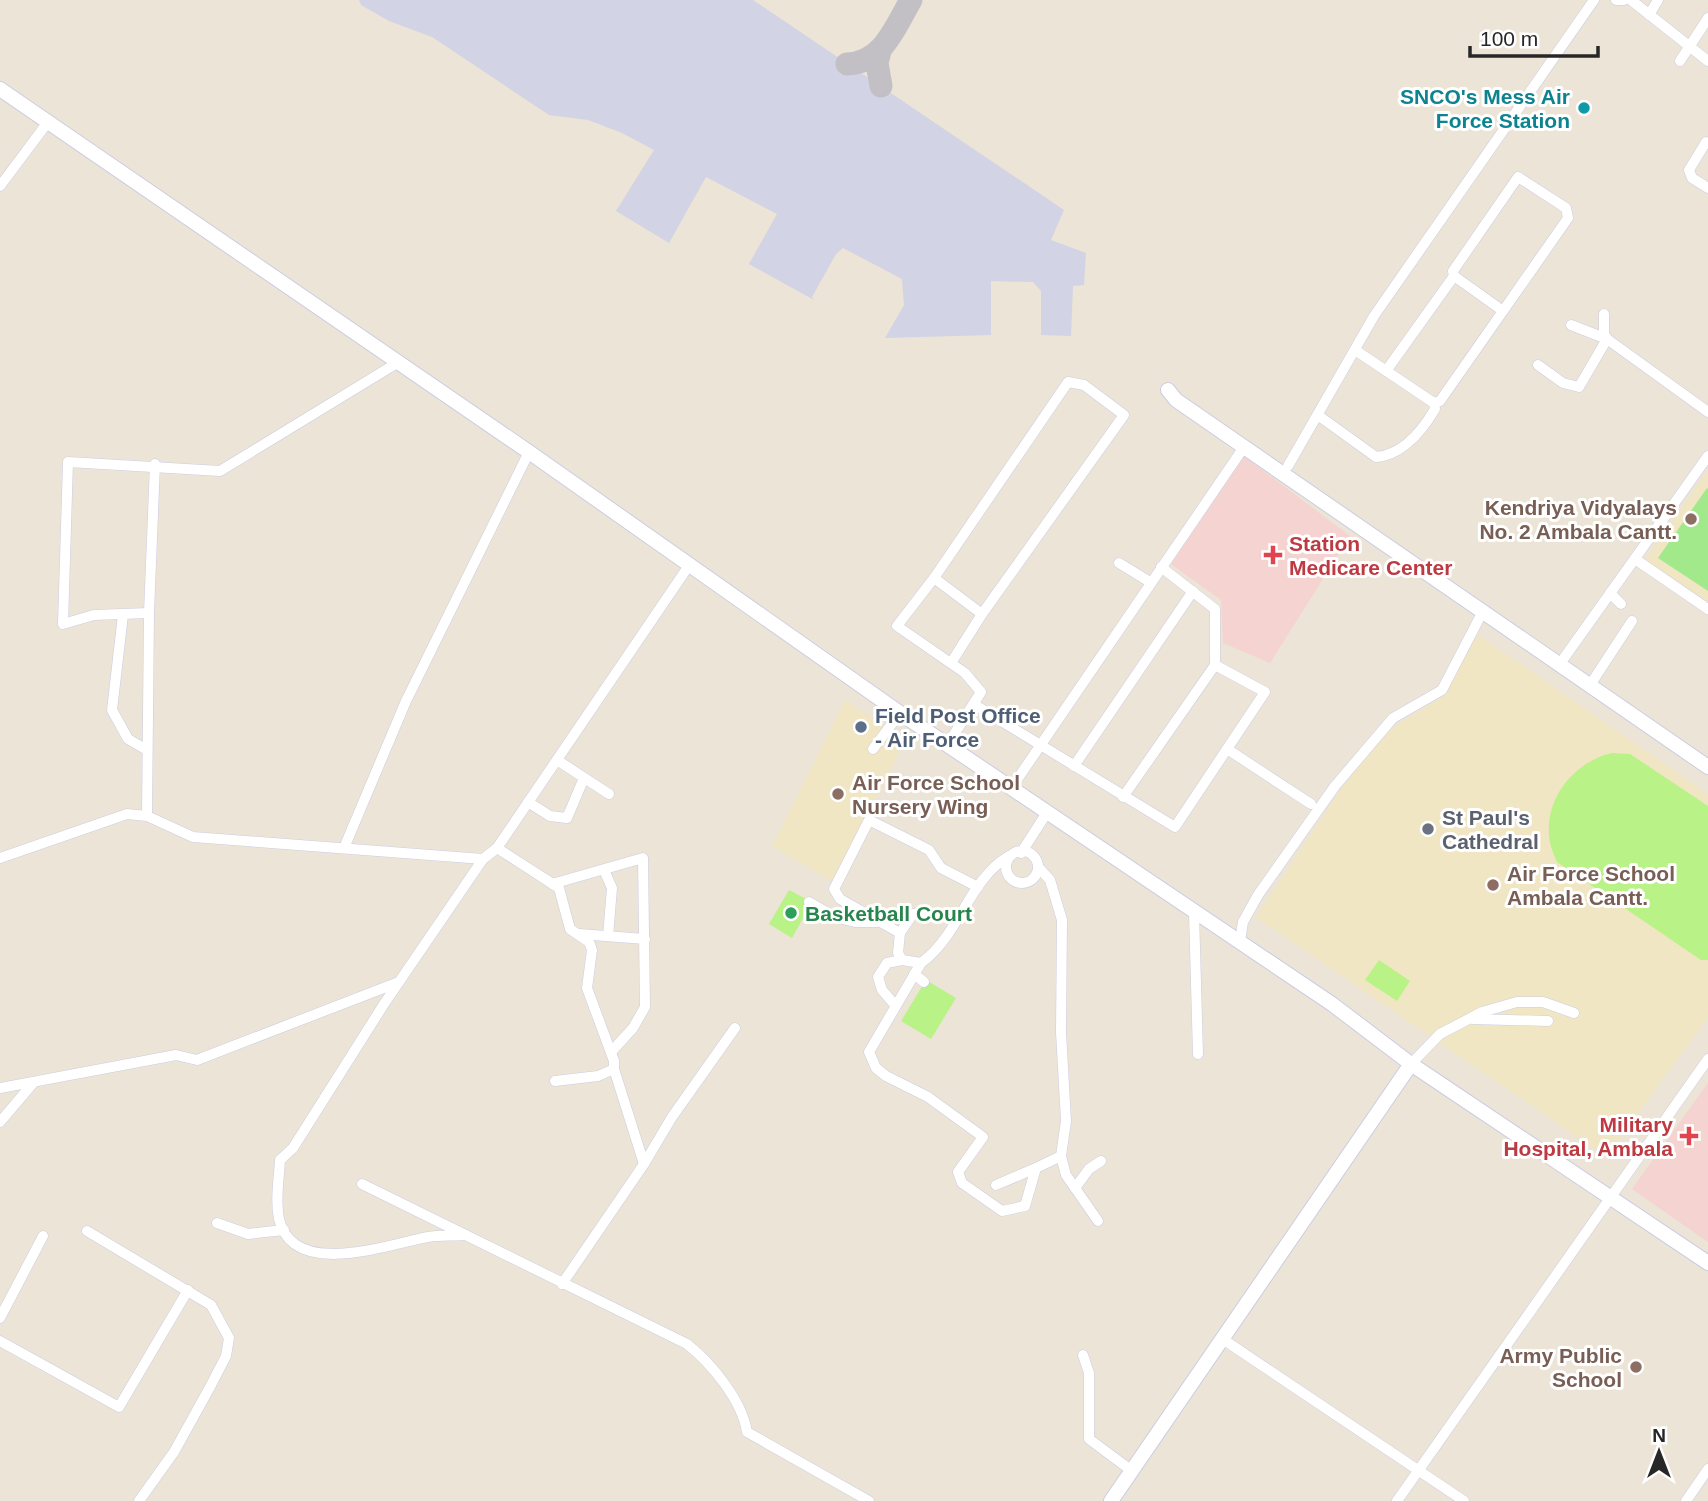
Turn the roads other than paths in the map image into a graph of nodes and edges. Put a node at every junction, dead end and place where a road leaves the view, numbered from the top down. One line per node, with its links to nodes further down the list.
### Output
1 (1594, 0): 21 (street)
2 (1616, 0): 3 (street)
3 (1624, 0)
4 (1631, 0): 6 (street)
5 (1658, 0): 6 (street)
6 (1649, 15): 8 (street)
7 (1708, 18): 8 (street)
8 (1688, 47): 9 (street); 10 (street)
9 (1680, 61)
10 (1708, 61)
11 (0, 89): 12 (street)
12 (48, 122): 14 (street); 22 (street)
13 (1706, 142): 15 (street)
14 (0, 186)
15 (1708, 188)
16 (1454, 276): 17 (street); 17 (street); 24 (street)
17 (1503, 311): 25 (street)
18 (1604, 314): 20 (street)
19 (1571, 326): 20 (street)
20 (1607, 339): 23 (street); 26 (street)
21 (1355, 350): 24 (street); 27 (street)
22 (397, 363): 29 (street); 31 (street)
23 (1538, 365)
24 (1386, 371): 25 (street)
25 (1434, 402): 27 (street)
26 (1708, 412)
27 (1319, 416): 32 (street)
28 (1244, 447): 32 (street); 36 (street); 44 (street)
29 (529, 452): 35 (street); 71 (street)
30 (1708, 456): 33 (street)
31 (155, 464): 43 (street); 46 (street)
32 (1288, 466): 48 (street)
33 (1635, 559): 40 (street); 42 (street)
34 (1119, 563): 38 (street)
35 (690, 564): 53 (street); 60 (street)
36 (1161, 567): 38 (street); 39 (street)
37 (934, 578): 45 (street); 45 (street); 49 (street)
38 (1150, 582): 55 (street)
39 (1193, 592): 50 (street); 61 (street)
40 (1610, 593): 41 (street); 48 (street)
41 (1621, 604)
42 (1708, 609)
43 (149, 613): 46 (street); 58 (street)
44 (1482, 613): 62 (street); 91 (street)
45 (982, 614): 49 (street)
46 (123, 615): 58 (street)
47 (1632, 621): 51 (street)
48 (1564, 659): 51 (street)
49 (951, 663): 52 (street)
50 (1215, 665): 57 (street); 66 (street)
51 (1594, 679): 59 (street)
52 (975, 705): 54 (street); 55 (street)
53 (901, 713): 54 (street); 56 (street)
54 (948, 744): 64 (street)
55 (1041, 746): 61 (street); 64 (street)
56 (873, 749)
57 (1227, 749): 66 (street); 68 (street)
58 (148, 750): 70 (street)
59 (1708, 757)
60 (557, 760): 63 (street); 67 (street)
61 (1074, 766): 66 (street)
62 (1708, 767)
63 (584, 778): 65 (street); 67 (street)
64 (1012, 787): 69 (street)
65 (609, 794)
66 (1123, 797)
67 (528, 802): 72 (street)
68 (1311, 804)
69 (1048, 811): 73 (street); 83 (street)
70 (147, 816): 71 (street); 75 (street)
71 (344, 848): 76 (street)
72 (497, 848): 76 (street); 79 (street)
73 (1021, 853): 74 (street); 77 (street)
74 (1009, 856): 77 (street); 80 (street)
75 (0, 858)
76 (483, 859): 95 (street)
77 (1039, 868): 111 (street)
78 (604, 870): 79 (street); 89 (street); 90 (street)
79 (552, 884): 88 (street)
80 (978, 887): 82 (street); 84 (street)
81 (809, 902): 85 (street)
82 (845, 902): 85 (street); 86 (street)
83 (1194, 913): 91 (street); 103 (street)
84 (963, 915): 87 (street); 93 (street)
85 (843, 919): 86 (street)
86 (883, 923): 87 (street)
87 (903, 930): 92 (street)
88 (579, 934): 89 (street); 102 (street)
89 (608, 936): 90 (street)
90 (645, 939): 102 (street)
91 (1240, 941): 105 (street)
92 (902, 960): 93 (street); 97 (street)
93 (921, 963): 94 (street)
94 (914, 974): 96 (street); 97 (street)
95 (399, 982): 108 (street); 121 (street)
96 (924, 982)
97 (895, 1005): 114 (street)
98 (1574, 1013): 99 (street)
99 (1469, 1019): 100 (street); 105 (street)
100 (1548, 1021)
101 (735, 1028): 113 (street)
102 (611, 1052): 106 (street)
103 (1198, 1054)
104 (1708, 1059): 118 (street)
105 (1411, 1065): 118 (street); 129 (street)
106 (614, 1069): 107 (street); 113 (street)
107 (555, 1081)
108 (34, 1082): 109 (street); 110 (street)
109 (0, 1088)
110 (0, 1122)
111 (1061, 1156): 114 (street); 117 (street)
112 (1101, 1161): 117 (street)
113 (643, 1164): 126 (street)
114 (1037, 1168): 116 (street)
115 (362, 1184): 123 (street)
116 (996, 1185)
117 (1075, 1188): 119 (street)
118 (1610, 1195): 125 (street); 133 (street)
119 (1098, 1221)
120 (217, 1223): 121 (street)
121 (284, 1230): 123 (street)
122 (87, 1231): 127 (street)
123 (466, 1235): 126 (street)
124 (43, 1236): 128 (street)
125 (1708, 1263)
126 (562, 1283): 136 (street)
127 (188, 1290): 130 (street); 135 (street)
128 (0, 1318)
129 (1224, 1339): 133 (street); 134 (street)
130 (0, 1341)
131 (1083, 1355): 134 (street)
132 (1708, 1469): 140 (street)
133 (1419, 1470): 138 (street); 139 (street)
134 (1132, 1471): 137 (street)
135 (139, 1501)
136 (869, 1501)
137 (1111, 1501)
138 (1397, 1501)
139 (1464, 1501)
140 (1686, 1501)

